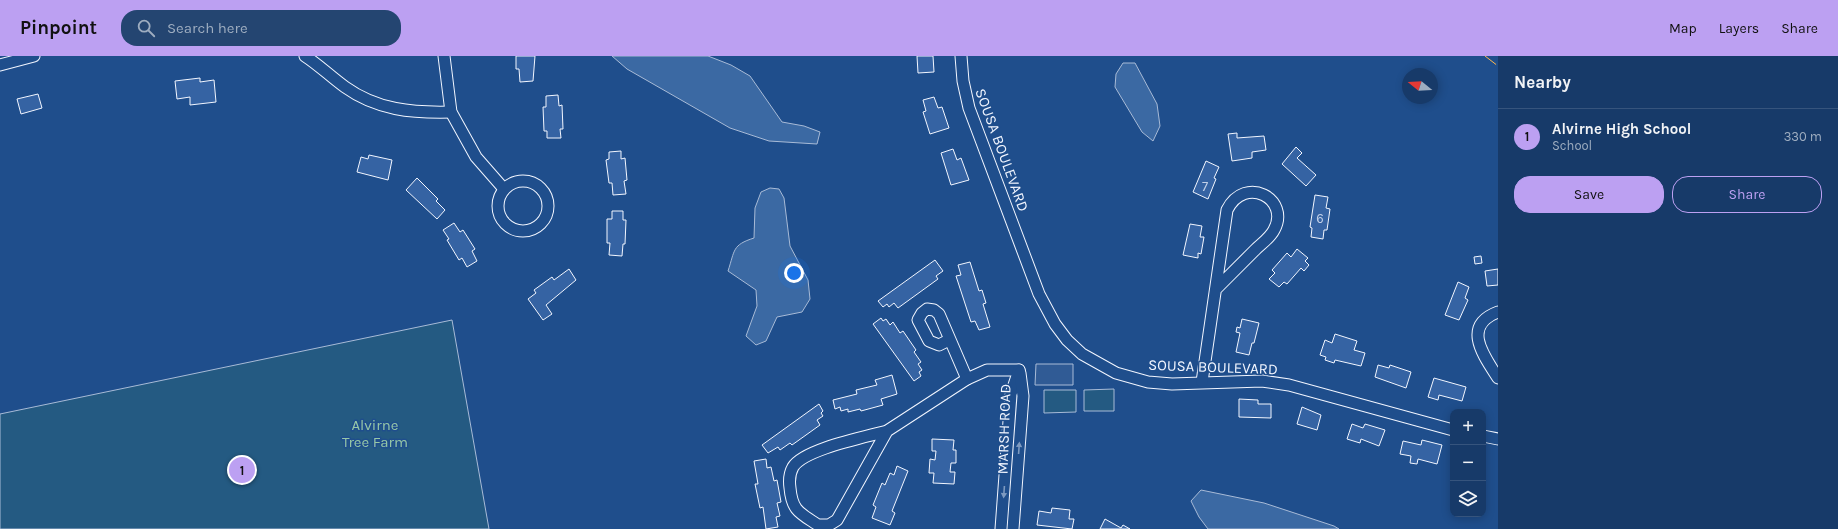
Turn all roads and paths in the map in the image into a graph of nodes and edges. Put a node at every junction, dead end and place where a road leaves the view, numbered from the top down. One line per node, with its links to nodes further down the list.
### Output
1 (34, 56): 5 (street)
2 (305, 56): 6 (street)
3 (444, 56): 6 (street)
4 (961, 56): 14 (street, SOUSA BOULEVARD)
5 (0, 65)
6 (451, 112): 7 (street)
7 (504, 189): 7 (street)
8 (1216, 289): 8 (street); 14 (street)
9 (1498, 312): 13 (street)
10 (949, 340): 12 (street)
11 (1020, 370): 12 (street); 19 (street, MARSH ROAD, one-way to 19); 20 (street, MARSH ROAD, one-way to 11)
12 (967, 378): 16 (street)
13 (1498, 378)
14 (1202, 382): 15 (street, SOUSA BOULEVARD)
15 (1450, 429)
16 (887, 431): 16 (street)
17 (1486, 436): 18 (street)
18 (1498, 438)
19 (1001, 529)
20 (1013, 529)

